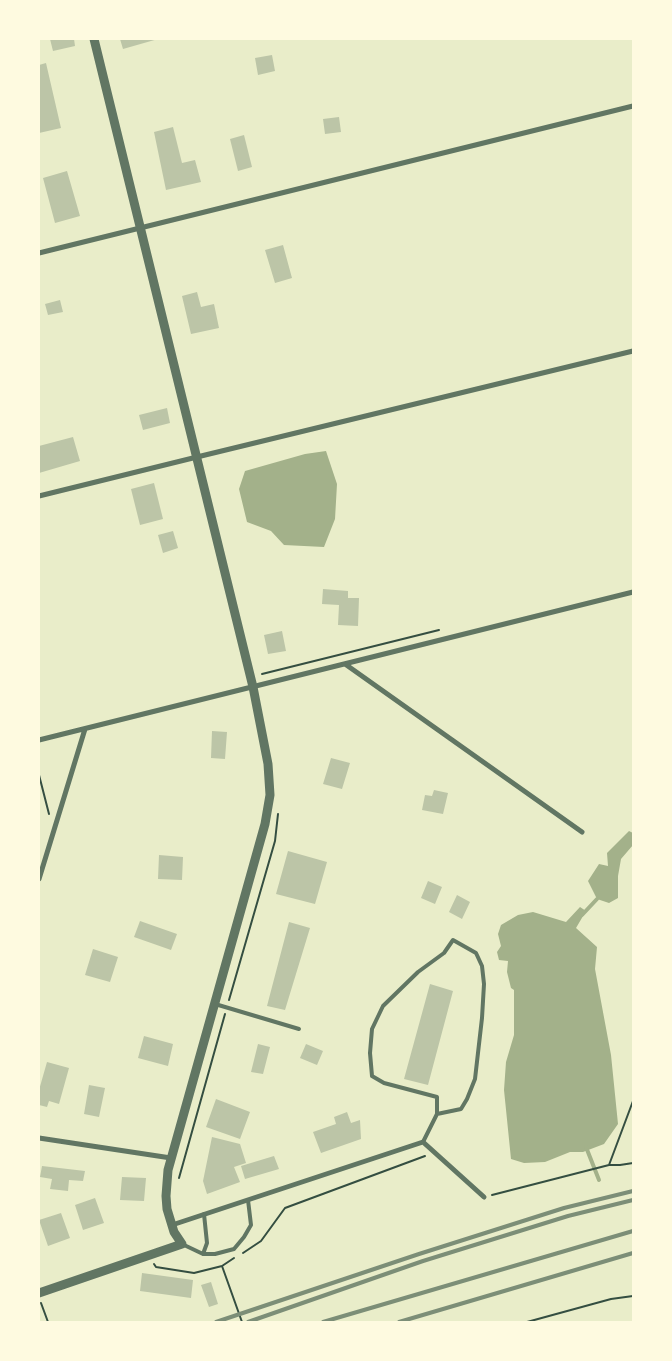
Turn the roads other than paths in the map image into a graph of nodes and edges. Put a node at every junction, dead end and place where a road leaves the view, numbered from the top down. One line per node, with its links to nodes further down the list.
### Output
1 (94, 39): 3 (street)
2 (633, 106): 3 (street)
3 (142, 228): 4 (street); 6 (street)
4 (39, 253)
5 (633, 351): 6 (street)
6 (197, 456): 7 (street); 10 (street)
7 (39, 496)
8 (633, 592): 9 (street)
9 (345, 664): 10 (street); 13 (street)
10 (253, 687): 11 (street); 15 (street)
11 (85, 729): 12 (street); 14 (street)
12 (39, 740)
13 (582, 832)
14 (39, 880)
15 (215, 1004): 16 (lane); 20 (street)
16 (299, 1029)
17 (437, 1114): 17 (lane); 19 (lane)
18 (39, 1138): 20 (street)
19 (423, 1142): 21 (street); 22 (street)
20 (171, 1158): 24 (street)
21 (484, 1197)
22 (248, 1200): 23 (street); 26 (lane)
23 (204, 1214): 24 (street); 26 (lane)
24 (172, 1225): 25 (street)
25 (182, 1244): 26 (lane); 27 (street)
26 (203, 1254)
27 (39, 1293)

